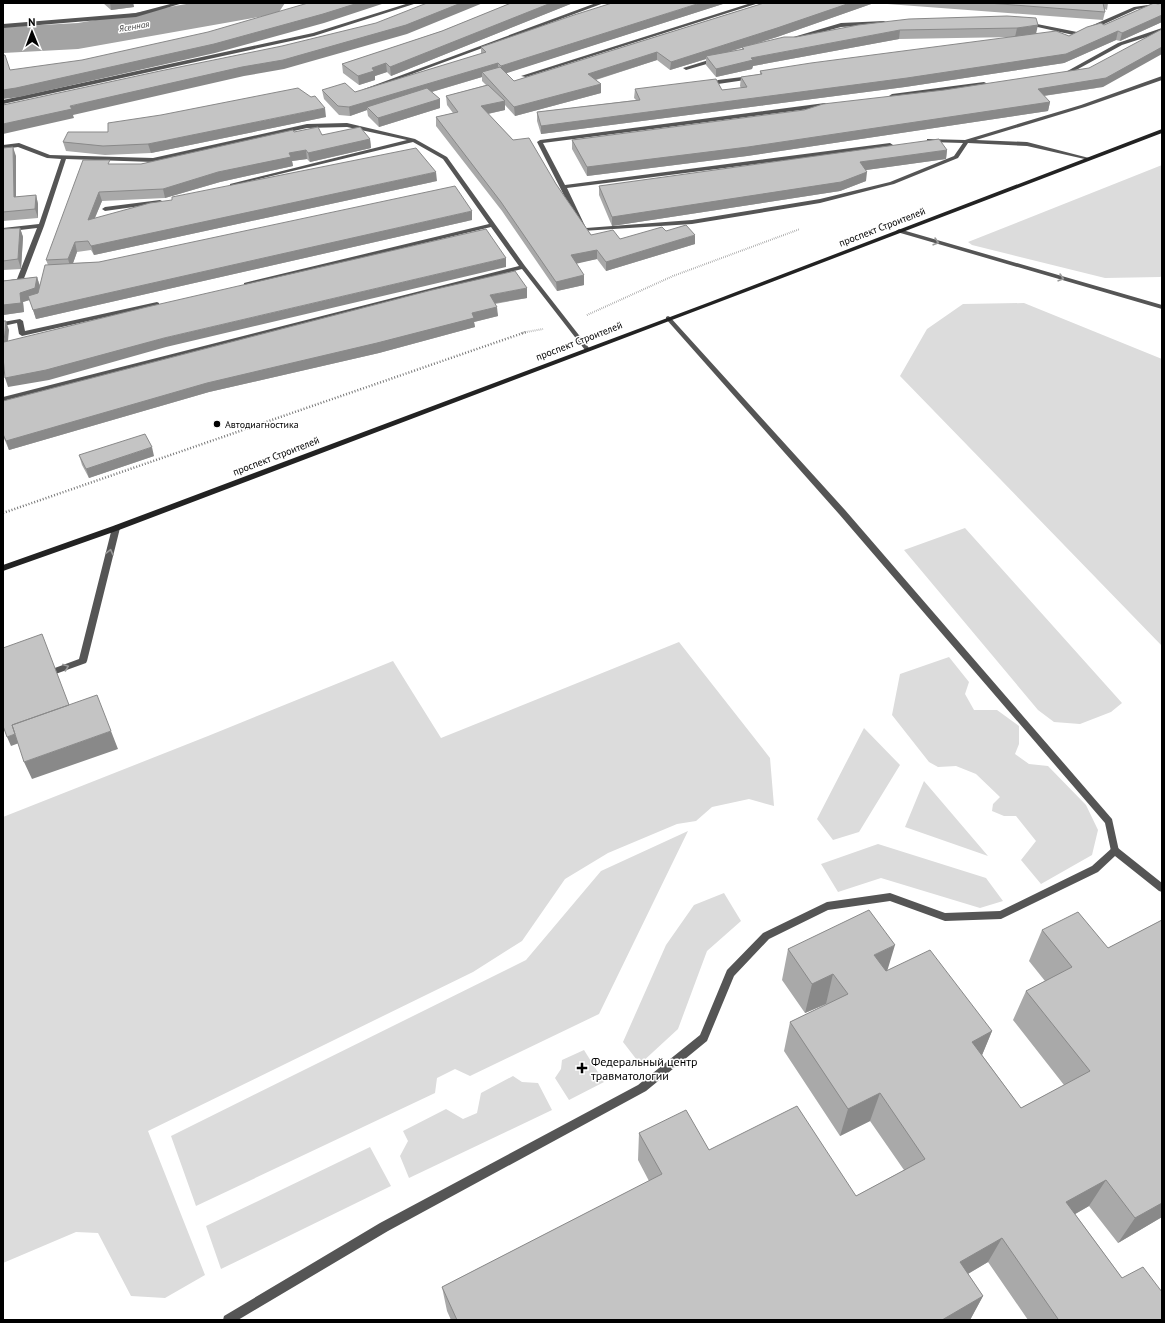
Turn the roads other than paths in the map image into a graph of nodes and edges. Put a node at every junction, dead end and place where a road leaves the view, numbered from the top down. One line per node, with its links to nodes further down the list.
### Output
1 (180, 3): 8 (street)
2 (414, 3): 23 (street)
3 (601, 3): 21 (street)
4 (756, 3): 16 (street)
5 (1162, 4): 10 (street)
6 (887, 22): 12 (street)
7 (1024, 23): 10 (street)
8 (3, 26)
9 (1162, 30): 15 (street)
10 (1078, 34): 11 (street)
11 (1055, 37)
12 (790, 39)
13 (723, 58): 14 (street)
14 (686, 68)
15 (1060, 74)
16 (524, 76)
17 (757, 77): 19 (street)
18 (1162, 78): 28 (street)
19 (718, 82)
20 (990, 84): 22 (street)
21 (364, 91)
22 (887, 97)
23 (3, 102)
24 (832, 104): 36 (street)
25 (1162, 131): 32 (main road, проспект Строителей)
26 (413, 140): 31 (street); 33 (street); 34 (street)
27 (922, 141): 28 (street)
28 (967, 141): 32 (street); 36 (street)
29 (898, 144): 36 (street)
30 (3, 147): 31 (street)
31 (64, 158): 40 (street)
32 (1087, 159): 42 (main road, проспект Строителей)
33 (464, 184): 35 (street); 39 (street)
34 (228, 186)
35 (456, 186)
36 (563, 187)
37 (166, 201): 38 (street)
38 (105, 209)
39 (492, 224): 43 (street); 45 (street)
40 (41, 226): 41 (street); 44 (street)
41 (3, 230)
42 (899, 231): 47 (street, one-way to 47); 48 (main road, проспект Строителей)
43 (523, 266): 50 (street); 51 (street)
44 (3, 283)
45 (238, 286)
46 (161, 304): 49 (street)
47 (1162, 307)
48 (668, 318): 50 (main road, проспект Строителей); 55 (street)
49 (3, 324)
50 (587, 349): 52 (main road, проспект Строителей)
51 (3, 399)
52 (116, 528): 53 (main road, проспект Строителей); 54 (street, one-way to 52)
53 (3, 568)
54 (39, 677)
55 (1115, 851): 56 (street); 57 (street)
56 (1162, 888)
57 (228, 1320)

